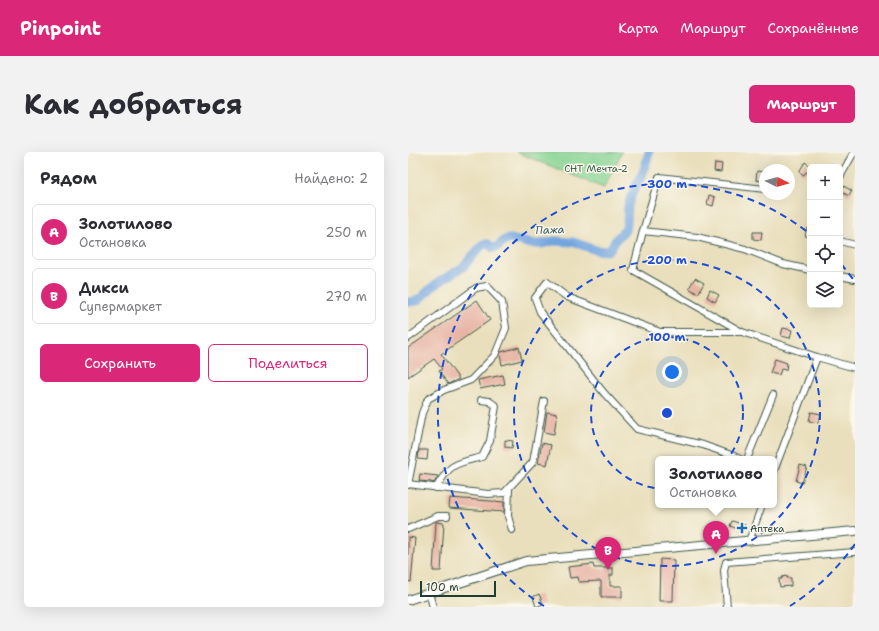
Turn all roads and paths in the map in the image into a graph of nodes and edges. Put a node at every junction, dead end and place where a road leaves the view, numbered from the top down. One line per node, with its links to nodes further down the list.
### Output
1 (854, 152): 2 (street)
2 (843, 172)
3 (759, 188): 4 (street)
4 (643, 231): 7 (street); 10 (street)
5 (843, 242): 6 (street)
6 (855, 245)
7 (807, 269)
8 (843, 277): 9 (street)
9 (855, 279)
10 (742, 332): 12 (street); 17 (street)
11 (408, 338): 19 (street)
12 (817, 357): 13 (street); 20 (street)
13 (855, 368)
14 (773, 395): 18 (street)
15 (481, 400): 22 (street)
16 (544, 401): 23 (street)
17 (734, 456)
18 (748, 456)
19 (410, 462): 21 (street)
20 (777, 463)
21 (408, 485): 22 (street)
22 (436, 488): 23 (street)
23 (509, 489): 27 (street)
24 (761, 508): 29 (street)
25 (447, 516): 26 (street)
26 (408, 529)
27 (512, 530)
28 (855, 531): 29 (main road)
29 (749, 541): 31 (main road)
30 (855, 552): 34 (street)
31 (429, 593): 32 (main road); 33 (street)
32 (408, 600)
33 (433, 607)
34 (726, 607)

